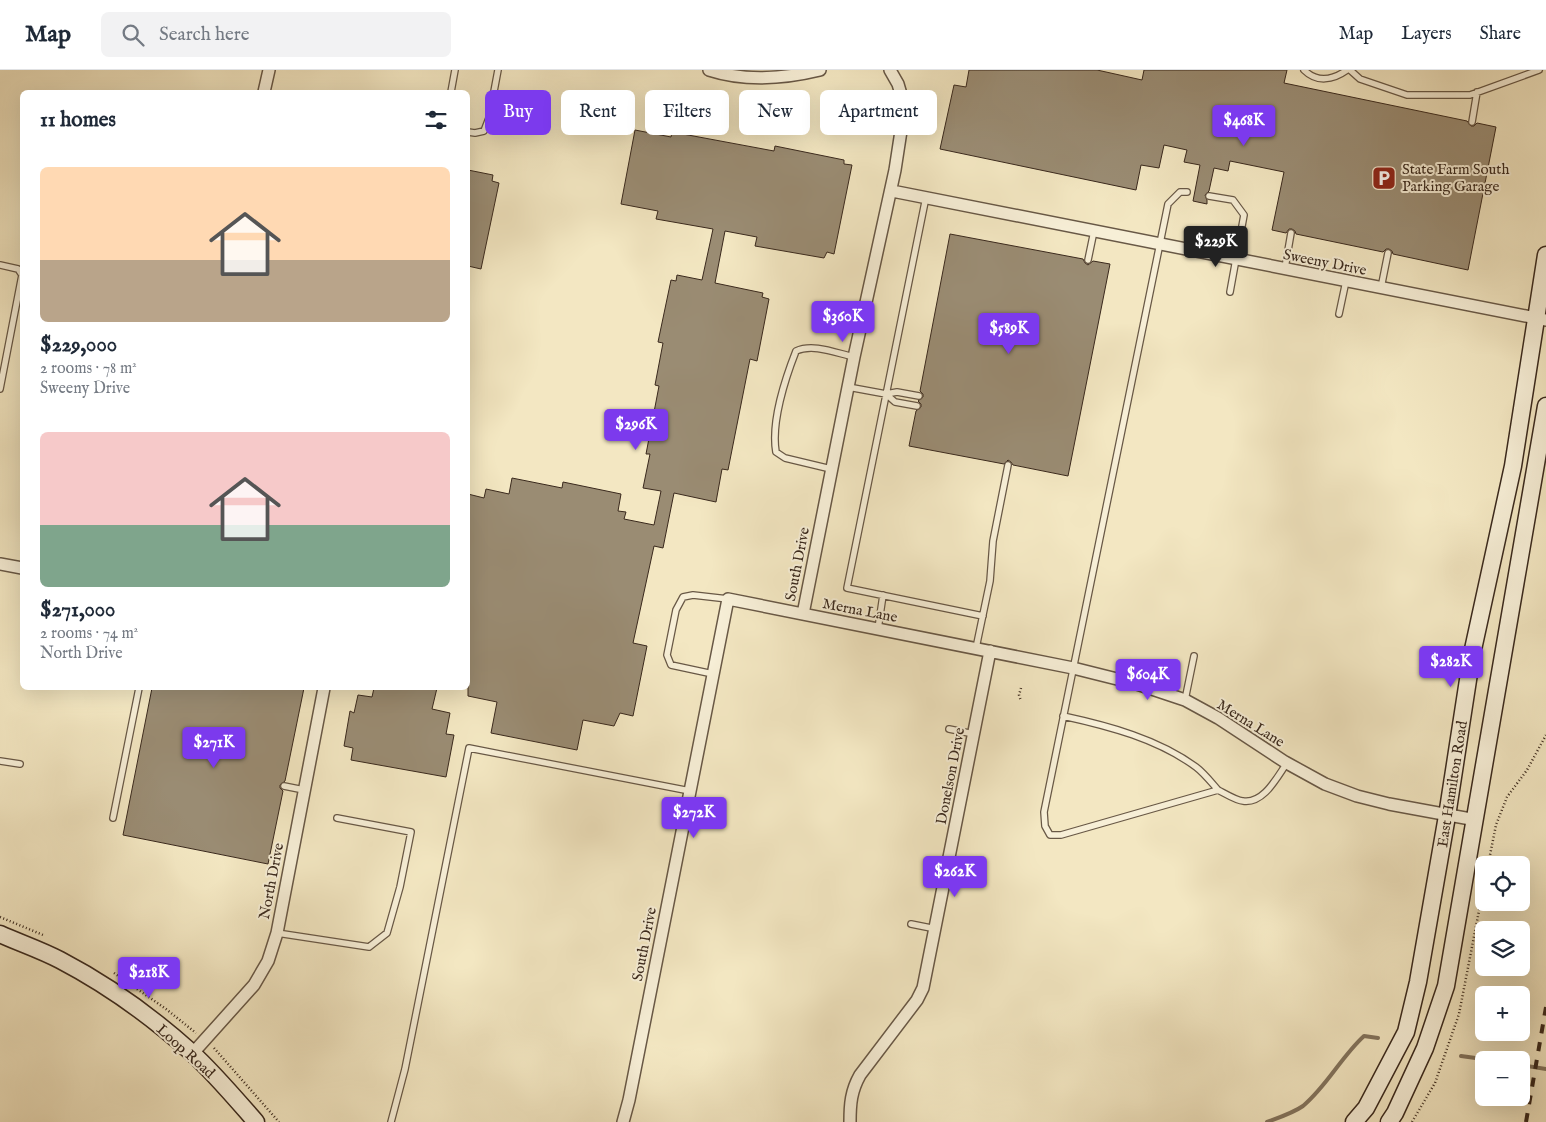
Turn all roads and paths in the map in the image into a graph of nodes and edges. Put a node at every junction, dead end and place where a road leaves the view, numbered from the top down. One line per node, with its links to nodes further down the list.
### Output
1 (269, 70): 10 (street)
2 (455, 70): 11 (lane)
3 (498, 70): 14 (lane)
4 (709, 70): 5 (street)
5 (820, 70)
6 (890, 70): 15 (street, South Drive)
7 (1304, 70): 8 (lane)
8 (1348, 70): 12 (lane)
9 (1540, 70): 12 (lane)
10 (264, 90)
11 (451, 90)
12 (1477, 92): 13 (lane)
13 (1472, 122)
14 (470, 132)
15 (892, 191): 18 (street, Sweeny Drive); 35 (street, South Drive)
16 (1188, 192): 21 (lane)
17 (1209, 196): 24 (lane)
18 (926, 197): 19 (street, Sweeny Drive); 38 (lane)
19 (1094, 230): 21 (street, Sweeny Drive); 25 (lane)
20 (1291, 234): 27 (lane)
21 (1160, 244): 24 (street, Sweeny Drive); 54 (lane)
22 (1388, 253): 31 (lane)
23 (1546, 255): 34 (main road, East Hamilton Road)
24 (1236, 259): 27 (street, Sweeny Drive); 32 (lane)
25 (1088, 260)
26 (0, 265): 28 (lane)
27 (1285, 269): 29 (street, Sweeny Drive)
28 (20, 272)
29 (1346, 281): 31 (street, Sweeny Drive); 33 (lane)
30 (20, 285): 37 (lane)
31 (1381, 288): 34 (street, Sweeny Drive)
32 (1230, 292)
33 (1339, 314)
34 (1541, 319): 72 (main road, East Hamilton Road)
35 (854, 357): 36 (street, South Drive); 43 (lane)
36 (848, 387): 38 (lane); 43 (street, South Drive)
37 (0, 389)
38 (886, 394): 39 (lane); 40 (lane); 46 (lane)
39 (919, 396)
40 (917, 406)
41 (1546, 406): 75 (main road, East Hamilton Road)
42 (1008, 464): 49 (lane)
43 (831, 469): 48 (street, South Drive)
44 (0, 564): 45 (street)
45 (20, 568)
46 (883, 595): 49 (lane); 50 (lane)
47 (728, 600): 48 (street, South Drive); 55 (street, South Drive); 55 (lane)
48 (803, 614): 50 (street, Merna Lane)
49 (983, 616): 51 (lane)
50 (878, 629): 51 (street, Merna Lane)
51 (976, 648): 52 (street, Merna Lane)
52 (990, 651): 54 (street, Merna Lane); 63 (street, Donelson Drive)
53 (1194, 656): 59 (lane)
54 (1073, 668): 59 (street, Merna Lane); 61 (lane)
55 (713, 674): 71 (street, South Drive)
56 (1021, 688): 60 (path)
57 (140, 690): 73 (lane)
58 (324, 690): 69 (street, North Drive)
59 (1185, 700): 66 (street, Merna Lane)
60 (1022, 701)
61 (1064, 716): 70 (lane); 70 (lane)
62 (949, 729): 63 (lane)
63 (974, 734): 79 (street, Donelson Drive)
64 (1546, 735): 76 (path)
65 (0, 761): 67 (lane)
66 (1287, 763): 70 (lane); 72 (street, Merna Lane)
67 (20, 764)
68 (284, 786): 69 (lane)
69 (304, 790): 80 (street, North Drive)
70 (1218, 790)
71 (690, 791): 84 (lane); 85 (street, South Drive)
72 (1447, 816): 75 (street, Merna Lane); 87 (main road, East Hamilton Road)
73 (113, 818)
74 (337, 818): 80 (lane)
75 (1476, 820): 88 (main road, East Hamilton Road)
76 (1490, 856)
77 (1479, 911): 89 (path)
78 (911, 924): 79 (lane)
79 (936, 929): 86 (street, Donelson Drive)
80 (277, 933): 82 (street, North Drive)
81 (0, 934): 82 (main road, Loop Road)
82 (192, 1053): 83 (main road, Loop Road)
83 (256, 1122)
84 (390, 1122)
85 (623, 1122)
86 (850, 1122)
87 (1354, 1122)
88 (1389, 1122)
89 (1412, 1122)

